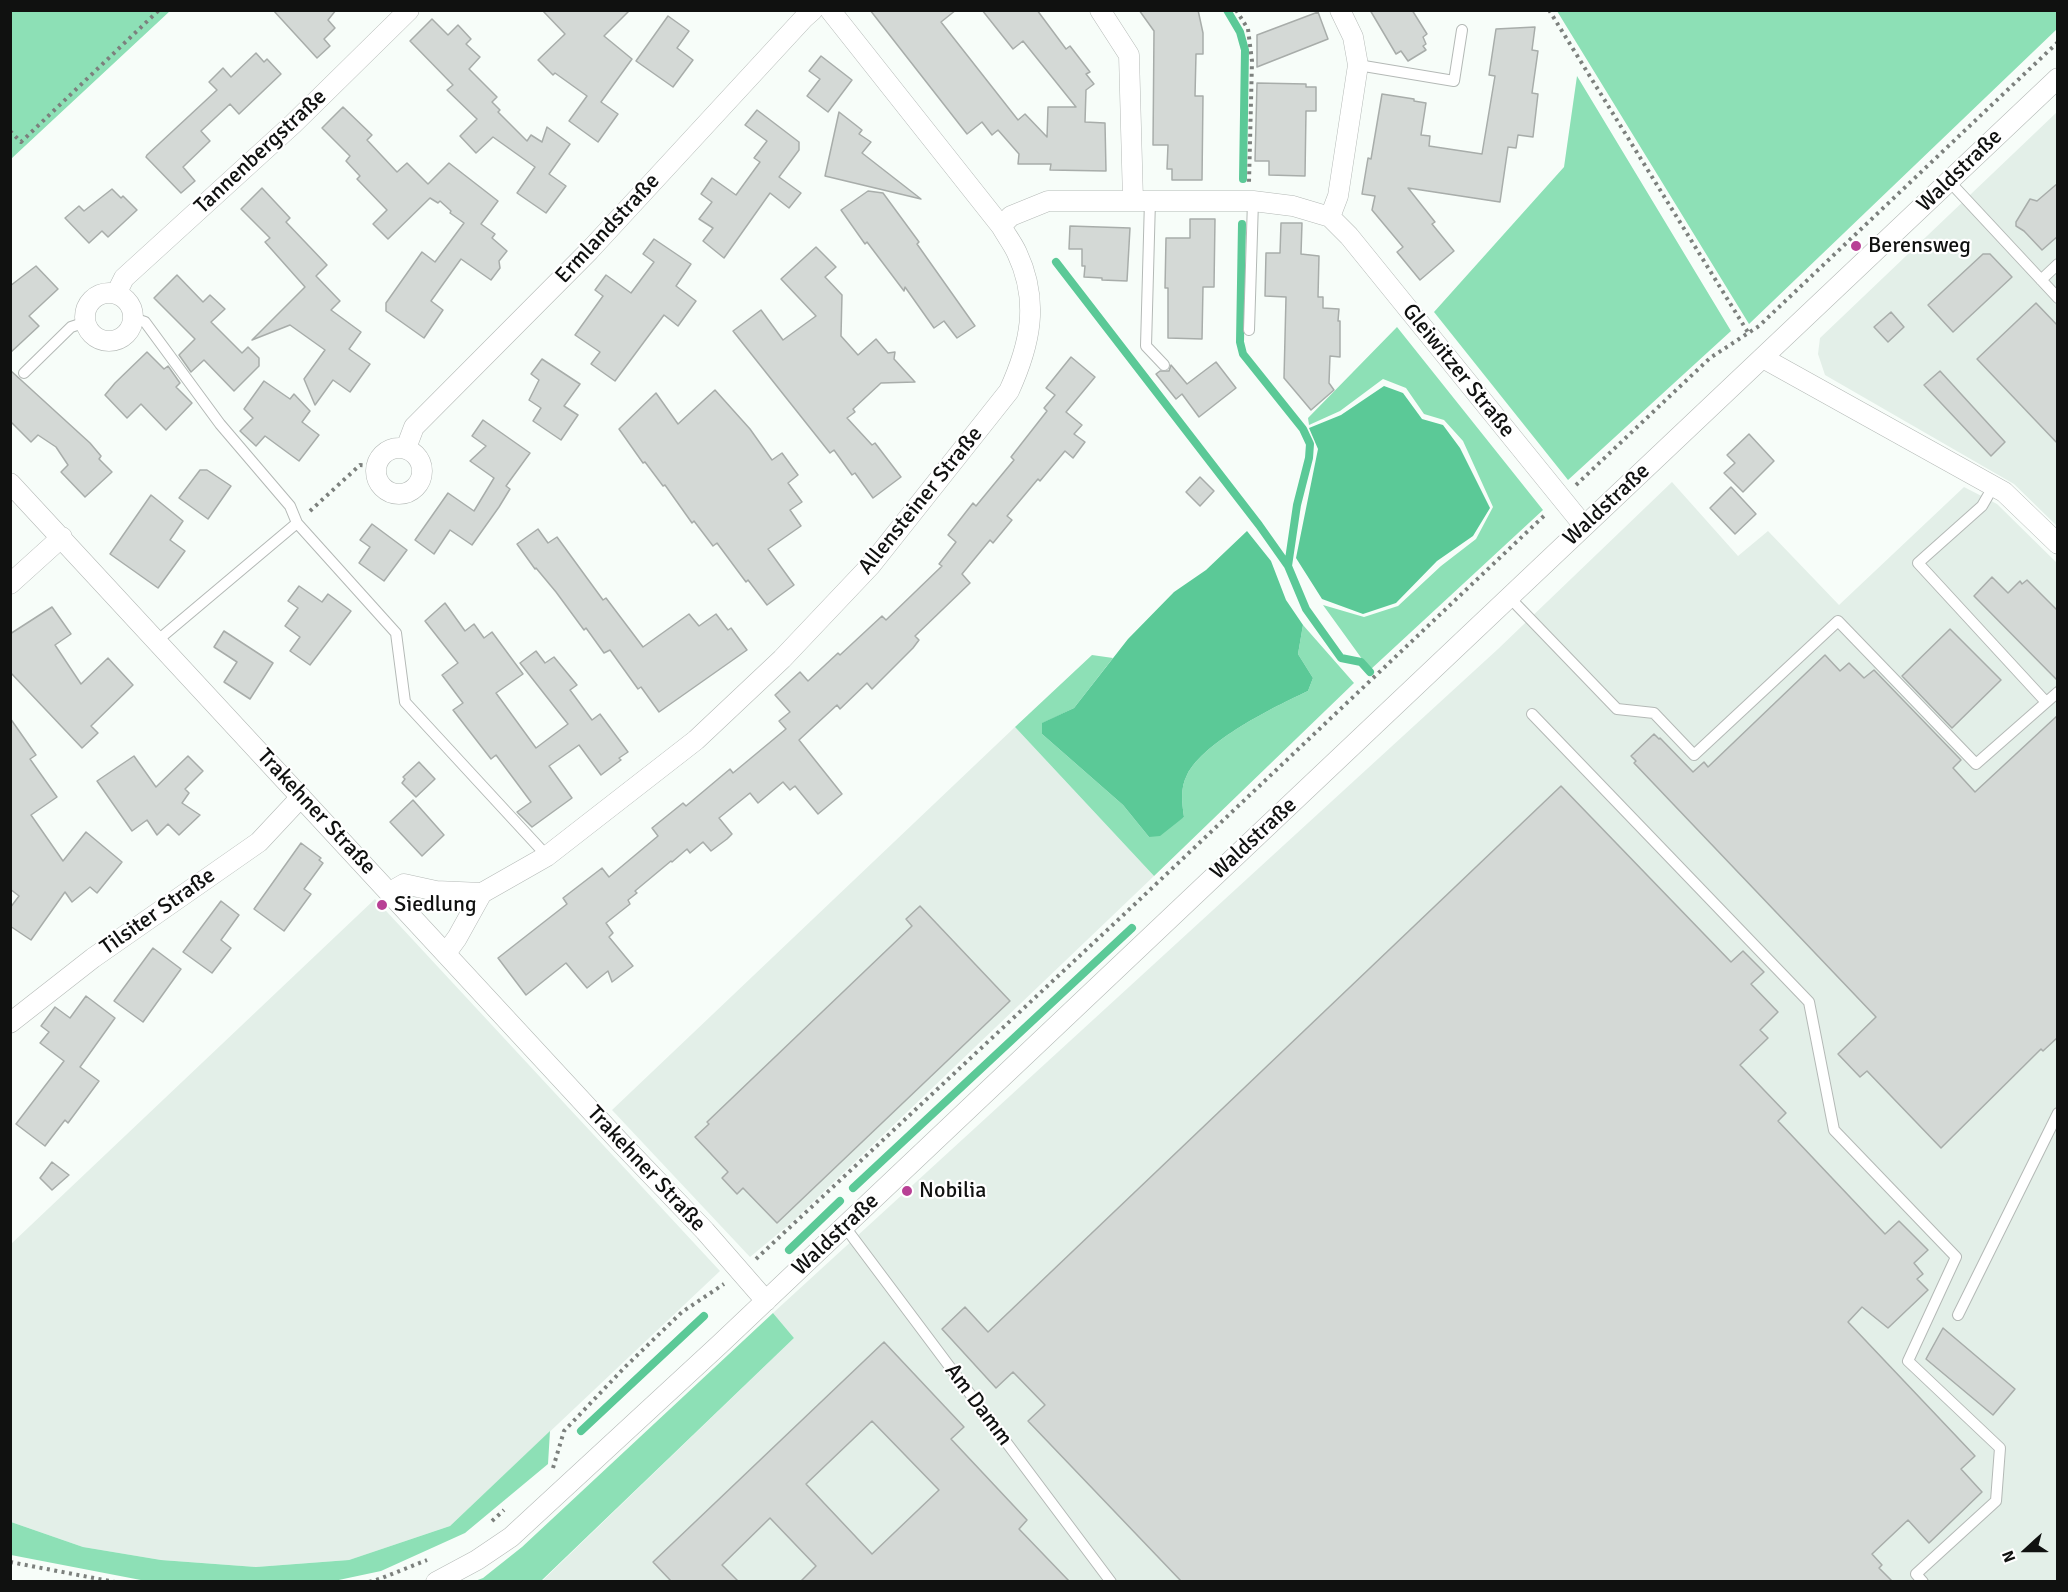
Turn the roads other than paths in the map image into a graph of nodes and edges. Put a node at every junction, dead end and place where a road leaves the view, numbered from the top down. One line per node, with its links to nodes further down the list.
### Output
1 (409, 10): 16 (street, Tannenbergstraße)
2 (813, 10): 24 (street, Ermlandstraße)
3 (830, 10): 13 (street, Allensteiner Straße)
4 (1340, 10): 7 (street)
5 (1100, 11): 10 (street)
6 (1462, 30): 7 (lane)
7 (1358, 65): 12 (street)
8 (2058, 78): 9 (street, Waldstraße)
9 (1949, 181): 15 (lane); 21 (street, Waldstraße)
10 (1142, 200): 11 (street, Gleiwitzer Straße); 13 (street, Gleiwitzer Straße); 22 (lane)
11 (1251, 201): 12 (street, Gleiwitzer Straße); 20 (lane)
12 (1330, 217): 28 (street, Gleiwitzer Straße)
13 (1000, 226): 38 (street, Allensteiner Straße)
14 (2058, 264): 15 (lane)
15 (2041, 280): 17 (lane)
16 (116, 294): 18 (street); 19 (street)
17 (2058, 298)
18 (133, 318): 19 (street); 27 (lane)
19 (86, 322): 23 (lane)
20 (1249, 330)
21 (1763, 358): 26 (street); 28 (street, Waldstraße)
22 (1164, 364)
23 (24, 374)
24 (406, 448): 24 (street)
25 (10, 483): 29 (street, Trakehner Straße)
26 (1993, 487): 30 (street); 35 (lane)
27 (297, 523): 33 (lane); 38 (lane)
28 (1584, 526): 32 (street, Waldstraße)
29 (62, 537): 31 (street); 33 (street, Trakehner Straße)
30 (2058, 544)
31 (10, 584)
32 (1509, 597): 35 (lane); 44 (street, Waldstraße)
33 (158, 640): 37 (street, Trakehner Straße)
34 (2058, 692): 35 (lane)
35 (2046, 702)
36 (1532, 714): 49 (lane)
37 (301, 797): 39 (street, Trakehner Straße); 42 (street, Tilsiter Straße)
38 (547, 856): 40 (street, Allensteiner Straße)
39 (390, 892): 40 (street); 41 (street, Trakehner Straße)
40 (482, 893): 41 (street)
41 (446, 953): 45 (street, Trakehner Straße)
42 (10, 1023)
43 (2058, 1113): 46 (lane)
44 (845, 1227): 45 (street, Waldstraße); 48 (lane, Am Damm)
45 (766, 1301): 47 (street, Waldstraße)
46 (1958, 1315)
47 (436, 1581)
48 (1111, 1581)
49 (1923, 1581)

